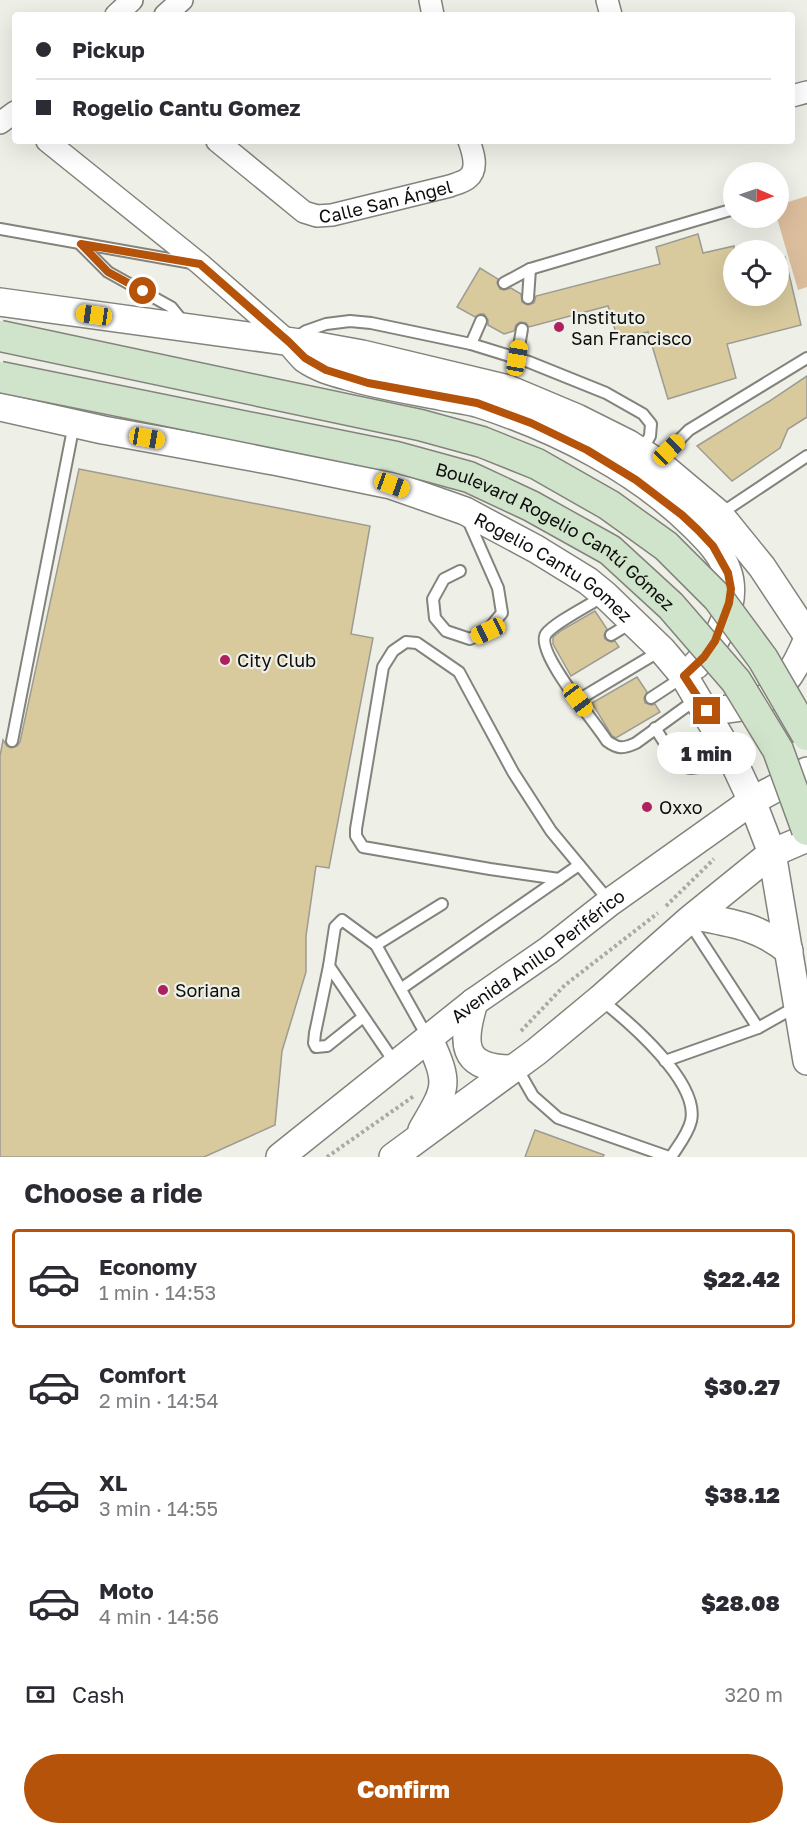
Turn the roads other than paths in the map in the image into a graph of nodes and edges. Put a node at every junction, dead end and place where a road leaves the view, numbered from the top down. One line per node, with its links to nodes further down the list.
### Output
1 (132, 0): 3 (street)
2 (182, 0): 4 (street)
3 (119, 12)
4 (168, 12)
5 (51, 144): 11 (street)
6 (221, 144): 7 (street, Calle San Ángel)
7 (471, 144)
8 (723, 211): 12 (lane)
9 (0, 229): 10 (lane)
10 (81, 244): 11 (lane); 17 (lane)
11 (200, 264): 20 (street)
12 (530, 269): 13 (lane); 14 (lane)
13 (504, 283)
14 (528, 298)
15 (0, 302): 17 (street)
16 (481, 321): 21 (lane)
17 (187, 328): 20 (street)
18 (522, 329): 22 (lane)
19 (0, 336): 41 (main road, bridge)
20 (289, 342): 21 (lane); 28 (street); 37 (street)
21 (471, 344): 22 (lane)
22 (517, 358): 28 (lane)
23 (807, 358): 28 (lane)
24 (0, 377): 46 (main road, Boulevard Rogelio Cantú Gómez, bridge)
25 (0, 407): 26 (street, Rogelio Cantu Gomez)
26 (74, 424): 29 (street, Rogelio Cantu Gomez); 42 (lane)
27 (807, 456): 30 (lane)
28 (649, 457): 30 (street)
29 (465, 511): 31 (lane); 32 (street, Rogelio Cantu Gomez)
30 (719, 514): 34 (street)
31 (460, 571)
32 (605, 595): 33 (street, Rogelio Cantu Gomez); 39 (lane)
33 (634, 621): 35 (lane); 36 (street, Rogelio Cantu Gomez)
34 (805, 631): 37 (street)
35 (611, 635)
36 (662, 650): 37 (street, Rogelio Cantu Gomez); 39 (lane)
37 (696, 695): 38 (lane); 40 (lane); 43 (street, Rogelio Cantu Gomez)
38 (651, 698)
39 (578, 700): 40 (lane)
40 (655, 728): 43 (lane)
41 (807, 735)
42 (12, 741)
43 (730, 754): 45 (street, Rogelio Cantu Gomez)
44 (807, 771): 45 (street, Avenida Anillo Periférico)
45 (752, 801): 48 (street, Rogelio Cantu Gomez); 51 (street, Avenida Anillo Periférico)
46 (807, 830)
47 (807, 838): 48 (street)
48 (772, 853): 53 (street); 56 (street, Rogelio Cantu Gomez)
49 (579, 865): 50 (lane); 50 (lane); 51 (lane)
50 (559, 879): 58 (lane)
51 (610, 902): 60 (street, Avenida Anillo Periférico)
52 (442, 904): 55 (lane)
53 (691, 918): 56 (street); 59 (street); 63 (lane)
54 (807, 930): 56 (street)
55 (376, 945): 57 (lane); 58 (lane)
56 (789, 951): 61 (street, Rogelio Cantu Gomez)
57 (329, 966): 62 (lane); 62 (lane)
58 (402, 988): 64 (lane)
59 (600, 999): 65 (lane); 68 (street)
60 (474, 1002): 64 (street, Avenida Anillo Periférico); 68 (street)
61 (797, 1006): 63 (lane); 66 (street, Rogelio Cantu Gomez)
62 (363, 1017): 67 (lane)
63 (758, 1028): 65 (lane)
64 (429, 1039): 67 (street, Avenida Anillo Periférico); 69 (street)
65 (665, 1061): 72 (lane)
66 (807, 1061)
67 (396, 1065): 70 (street, Avenida Anillo Periférico)
68 (513, 1067): 69 (street); 72 (lane)
69 (416, 1138): 71 (street)
70 (280, 1157)
71 (393, 1157)
72 (670, 1157)

